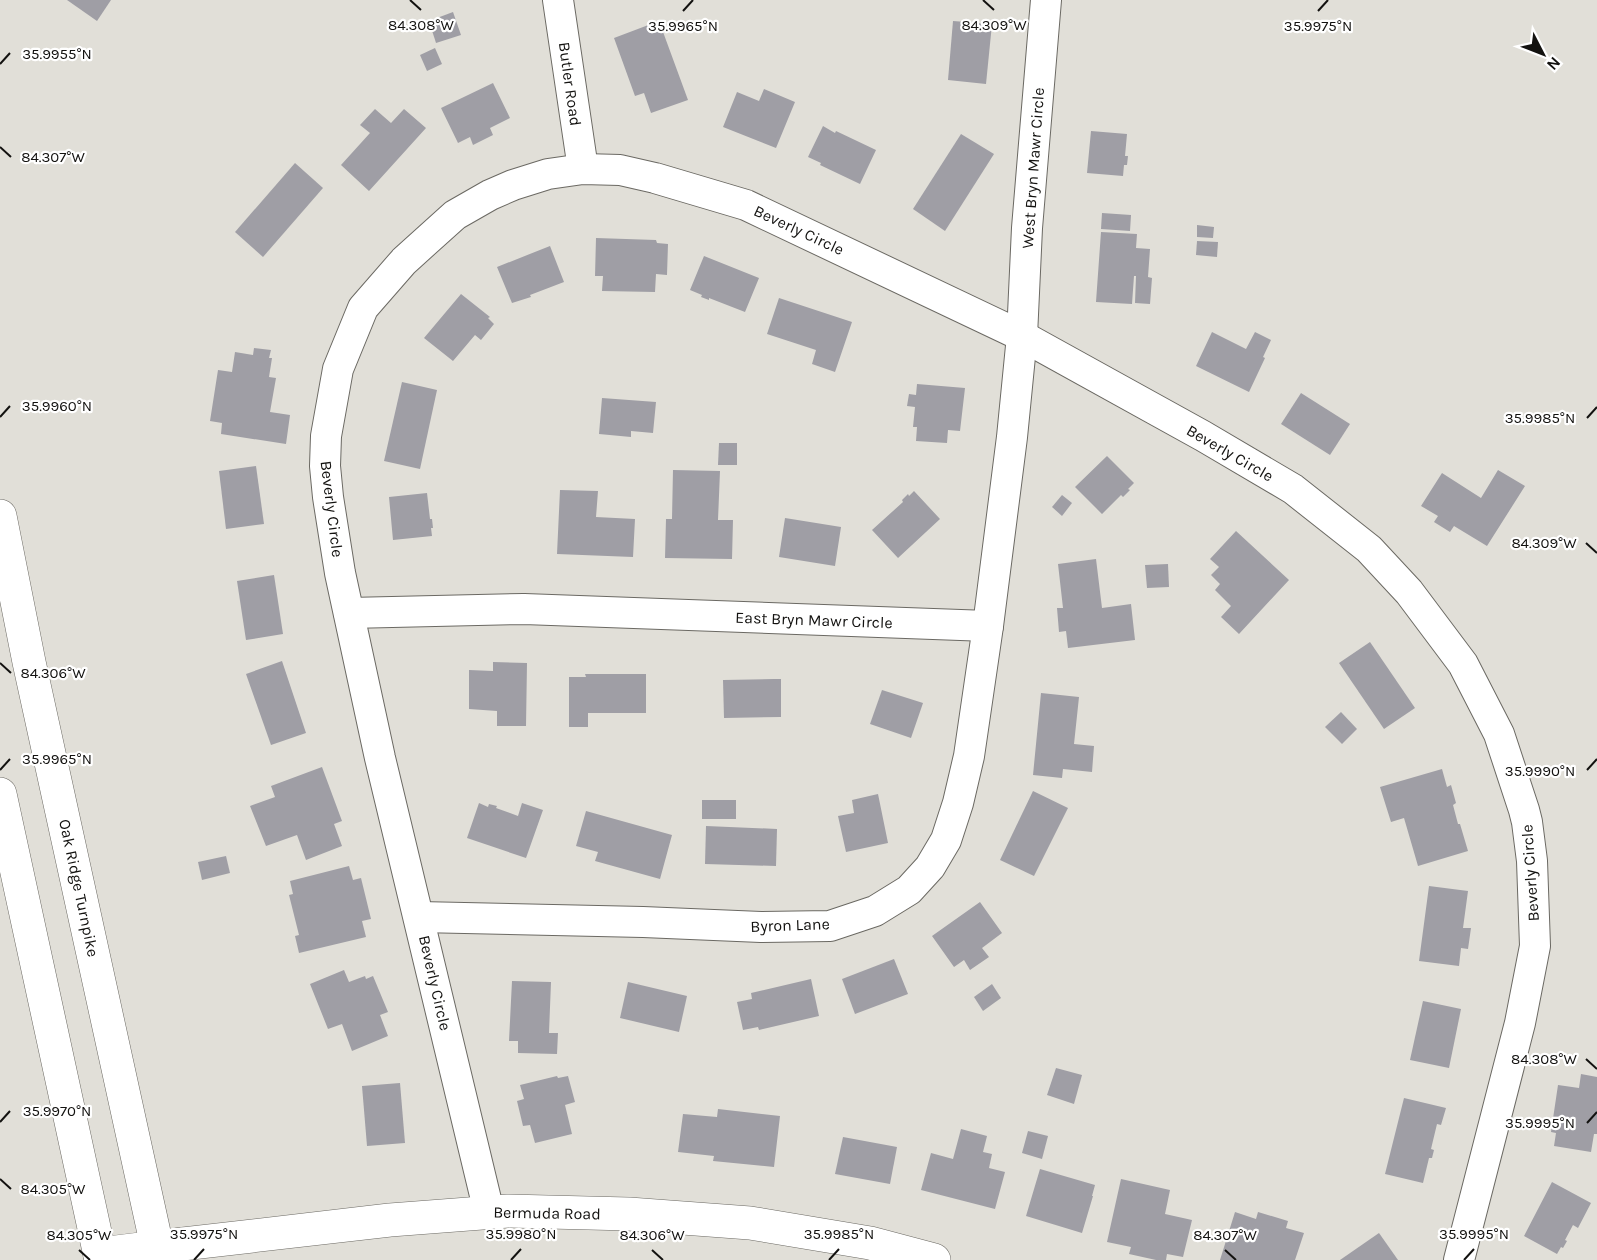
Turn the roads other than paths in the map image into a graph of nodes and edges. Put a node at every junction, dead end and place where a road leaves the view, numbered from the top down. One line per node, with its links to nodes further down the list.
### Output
1 (558, 0): 3 (street, Butler Road)
2 (1046, 0): 4 (street, West Bryn Mawr Circle)
3 (583, 169): 4 (street, Beverly Circle); 6 (street, Beverly Circle)
4 (1022, 336): 7 (street); 14 (street, Beverly Circle)
5 (0, 516): 11 (main road, Oak Ridge Turnpike)
6 (349, 613): 7 (street, East Bryn Mawr Circle); 9 (street, Beverly Circle)
7 (988, 626): 9 (street, Byron Lane)
8 (0, 794): 12 (main road)
9 (419, 917): 10 (street, Beverly Circle)
10 (489, 1212): 11 (main road, Bermuda Road); 13 (main road, Bermuda Road)
11 (159, 1253): 12 (main road, Bermuda Road)
12 (100, 1257)
13 (934, 1260)
14 (1459, 1260)

